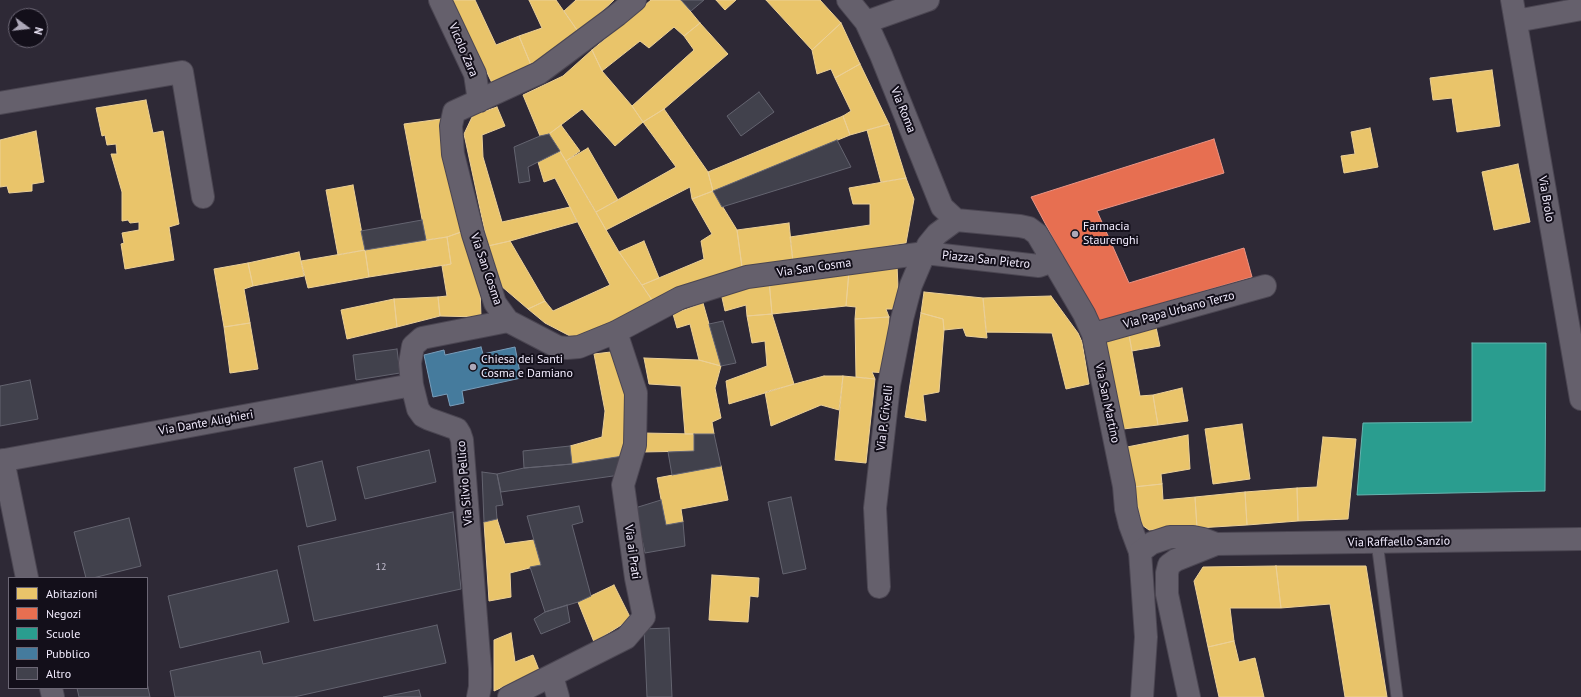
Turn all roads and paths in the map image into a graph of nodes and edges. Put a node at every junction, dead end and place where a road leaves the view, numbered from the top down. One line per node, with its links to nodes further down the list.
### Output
1 (440, 0): 9 (street, Vicolo Zara)
2 (635, 0): 9 (street, Via San Cosma)
3 (848, 0): 7 (street, Via Roma)
4 (928, 0): 7 (street)
5 (1512, 0): 8 (street, Via Brolo)
6 (1581, 9): 8 (street)
7 (866, 22): 12 (street, Via Roma)
8 (1516, 22): 20 (street, Via Brolo)
9 (479, 101): 16 (street, Via San Cosma)
10 (0, 103): 11 (street)
11 (203, 197)
12 (956, 220): 13 (street, Piazza San Pietro); 14 (street, Piazza San Pietro)
13 (925, 253): 14 (street, Piazza San Pietro); 17 (street, Via San Cosma); 27 (street, Via P. Crivelli)
14 (1053, 261): 18 (street, Via San Martino)
15 (1265, 286): 18 (street, Via Papa Urbano Terzo)
16 (508, 321): 17 (street, Via San Cosma); 19 (street, Via Silvio Pellico)
17 (616, 332): 29 (street, Via ai Prati)
18 (1093, 334): 25 (street, Via San Martino)
19 (412, 385): 21 (street, Via Dante Alighieri); 30 (street, Via Silvio Pellico)
20 (1581, 399)
21 (1, 461): 26 (street)
22 (1581, 539): 23 (street, Via Raffaello Sanzio)
23 (1377, 542): 24 (street, Via Raffaello Sanzio); 35 (lane)
24 (1216, 544): 25 (street); 28 (street, Via San Martino)
25 (1140, 552): 28 (street, Via San Martino); 33 (street, Via San Martino)
26 (28, 577)
27 (878, 588)
28 (1166, 594): 34 (street, Via San Martino)
29 (552, 676): 31 (street, Via ai Prati); 32 (street)
30 (478, 697)
31 (509, 697)
32 (558, 697)
33 (1142, 697)
34 (1189, 697)
35 (1397, 697)

